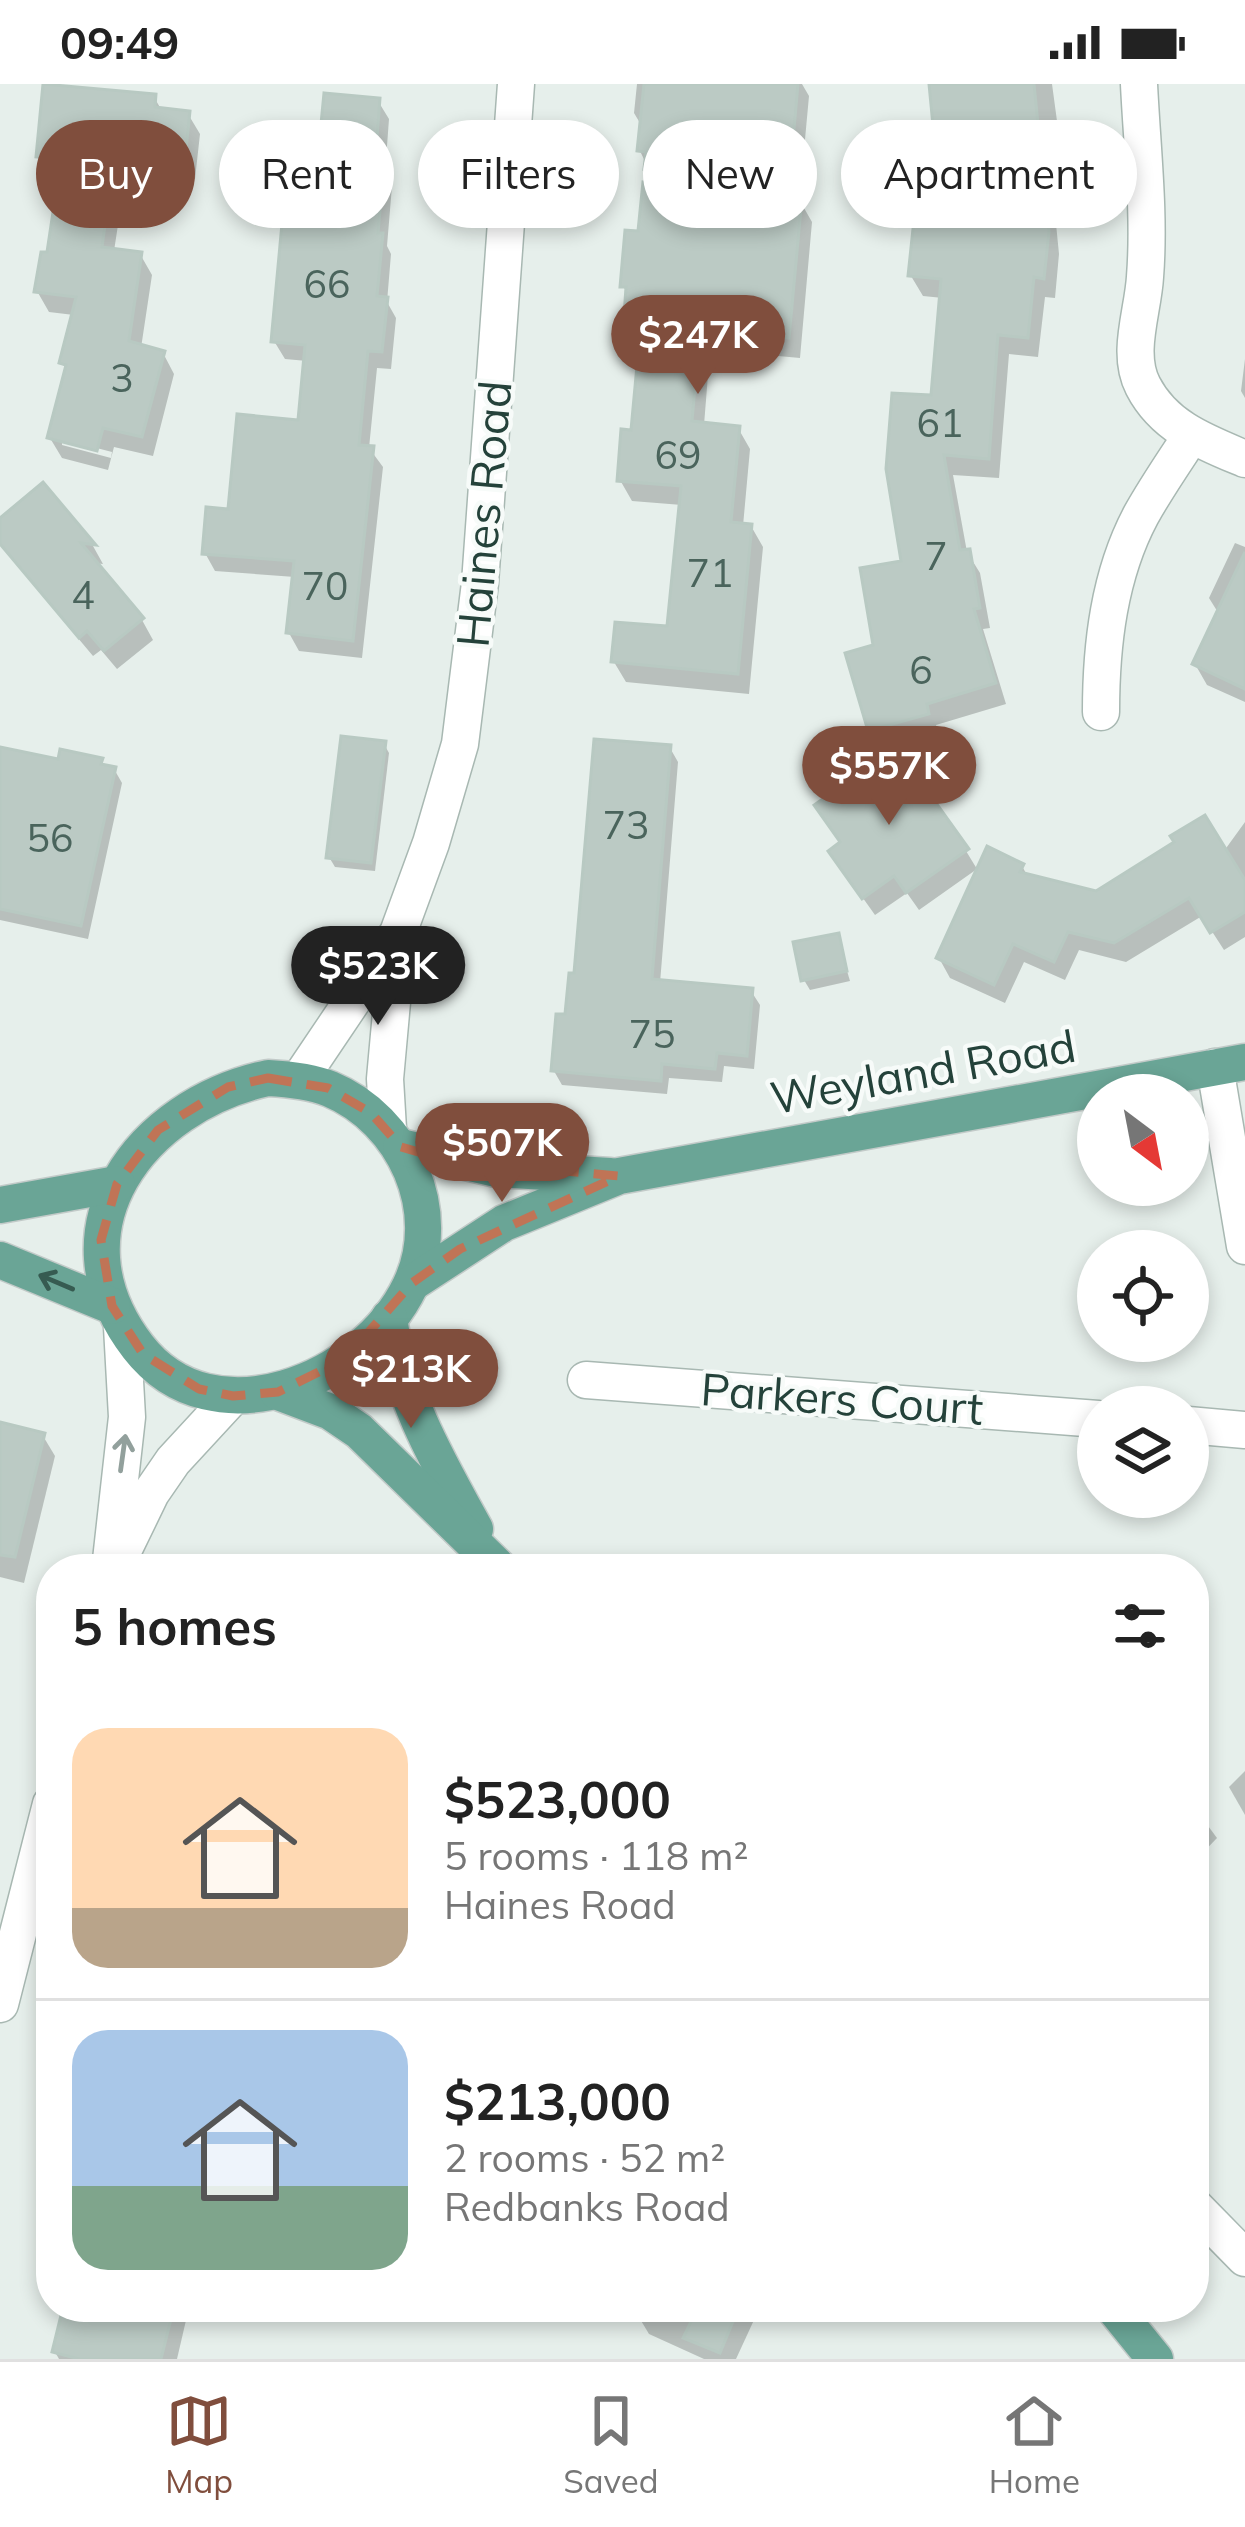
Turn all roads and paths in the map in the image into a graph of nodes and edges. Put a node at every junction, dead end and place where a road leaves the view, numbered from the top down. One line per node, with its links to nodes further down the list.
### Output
1 (516, 84): 6 (street, Haines Road)
2 (1139, 84): 3 (street)
3 (1191, 436): 4 (street); 5 (street)
4 (1245, 459)
5 (1100, 712)
6 (398, 933): 8 (street, Haines Road); 9 (street, Haines Road)
7 (1230, 1064): 10 (main road, Weyland Road); 13 (street)
8 (299, 1080): 9 (main road); 11 (main road)
9 (394, 1138): 10 (main road, Weyland Road); 15 (main road)
10 (619, 1177): 15 (main road, Weyland Road)
11 (117, 1184): 12 (main road); 16 (main road)
12 (0, 1205)
13 (1245, 1246)
14 (0, 1260): 16 (main road, one-way to 14)
15 (412, 1282): 17 (main road)
16 (117, 1316): 20 (main road); 24 (street, one-way to 16)
17 (389, 1318): 19 (main road); 27 (main road)
18 (586, 1380): 21 (street, Parkers Court)
19 (278, 1392): 20 (main road); 26 (main road)
20 (233, 1396): 25 (street)
21 (1077, 1417)
22 (1209, 1427): 23 (street)
23 (1245, 1430)
24 (113, 1554)
25 (120, 1554)
26 (486, 1554)
27 (490, 1554)
28 (36, 1863): 29 (street)
29 (0, 2004)
30 (1209, 2221): 31 (street)
31 (1245, 2258)
32 (1125, 2322): 33 (main road)
33 (1155, 2359)

